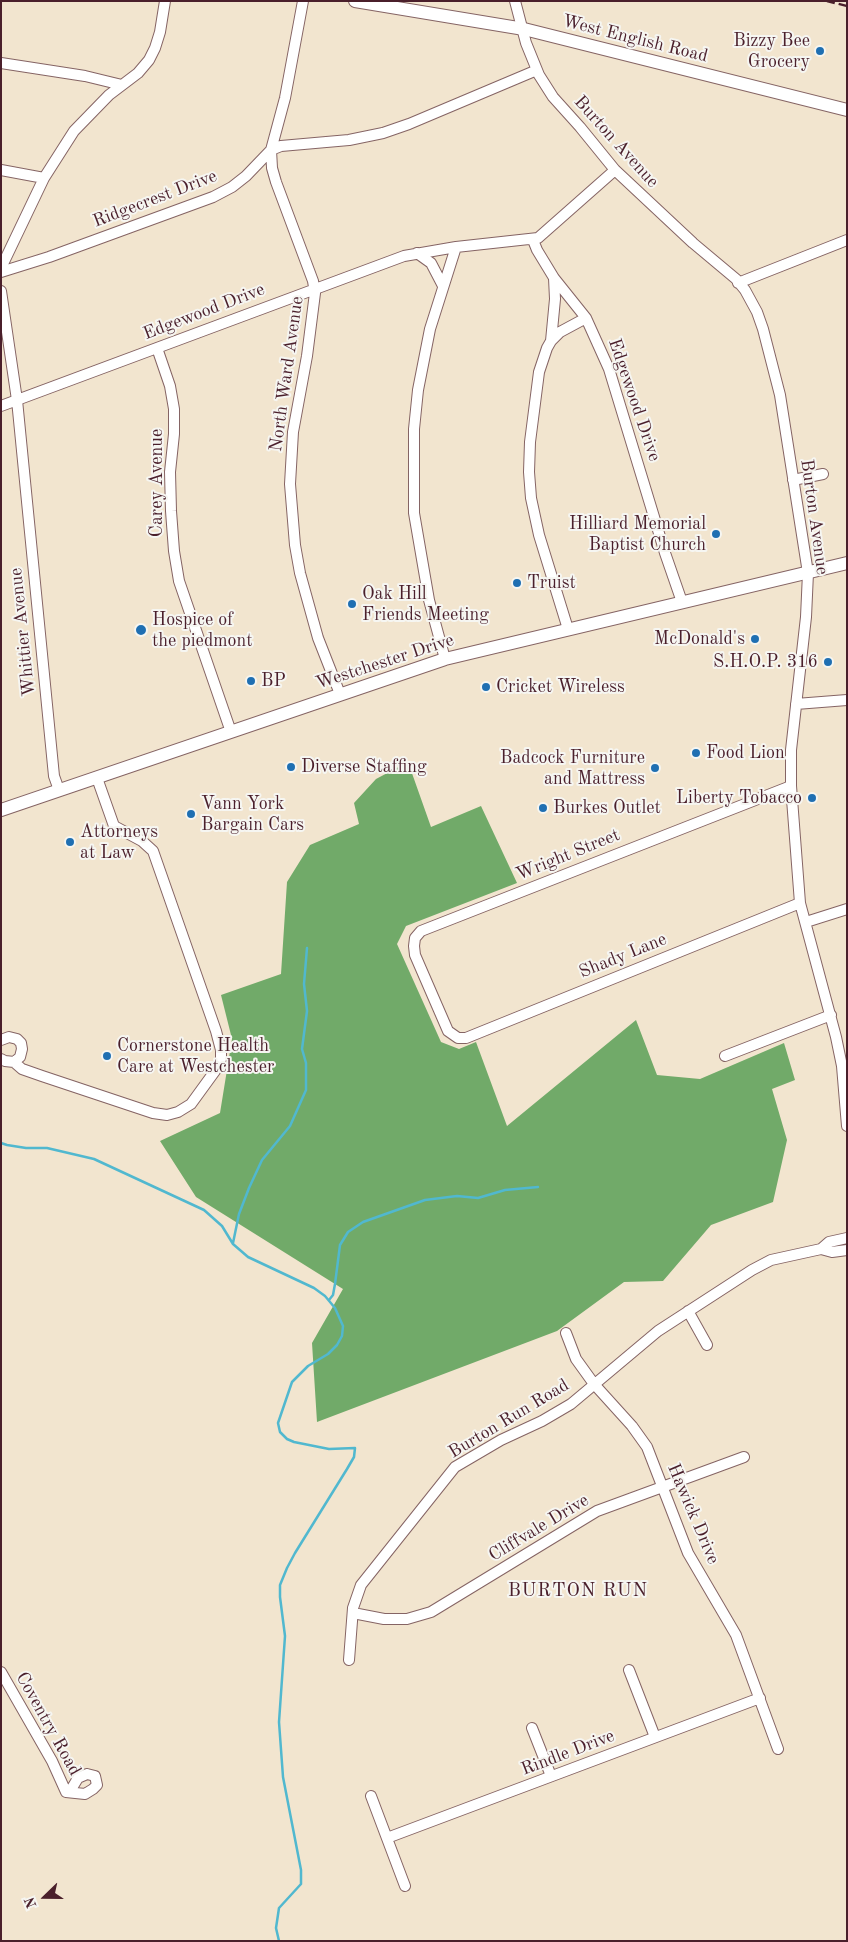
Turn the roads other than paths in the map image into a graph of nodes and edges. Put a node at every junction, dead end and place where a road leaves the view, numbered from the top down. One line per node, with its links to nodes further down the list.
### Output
1 (165, 1): 8 (street)
2 (303, 1): 10 (street, North Ward Avenue)
3 (355, 1): 5 (main road, West English Road)
4 (516, 1): 5 (street, Burton Avenue)
5 (524, 29): 7 (street, Burton Avenue); 9 (main road, West English Road)
6 (1, 63): 8 (street)
7 (537, 70): 10 (street); 12 (street, Burton Avenue)
8 (122, 85): 13 (street)
9 (847, 110)
10 (271, 150): 19 (street, Ridgecrest Drive); 23 (street, North Ward Avenue)
11 (1, 170): 13 (street)
12 (615, 170): 14 (street); 21 (street, Burton Avenue)
13 (44, 178): 18 (street)
14 (533, 240): 16 (street, Edgewood Drive); 20 (street, Edgewood Drive)
15 (847, 240): 21 (street)
16 (456, 247): 17 (street, Edgewood Drive); 22 (street)
17 (417, 254): 22 (street); 23 (street, Edgewood Drive)
18 (1, 268)
19 (1, 272)
20 (554, 278): 25 (street, Edgewood Drive); 26 (street)
21 (738, 283): 31 (street, Burton Avenue)
22 (443, 286): 36 (street)
23 (314, 290): 27 (street, Edgewood Drive); 37 (street, North Ward Avenue)
24 (1, 291): 28 (street, Whittier Avenue)
25 (586, 318): 26 (street); 34 (street, Edgewood Drive)
26 (551, 341): 35 (street)
27 (157, 348): 28 (street, Edgewood Drive); 40 (street, Carey Avenue)
28 (17, 400): 29 (street, Edgewood Drive); 43 (street, Whittier Avenue)
29 (1, 406)
30 (822, 474): 31 (street)
31 (793, 480): 33 (street, Burton Avenue)
32 (847, 563): 33 (main road, Westchester Drive)
33 (808, 573): 34 (main road, Westchester Drive); 39 (street, Burton Avenue)
34 (682, 602): 35 (main road, Westchester Drive)
35 (568, 629): 36 (main road, Westchester Drive)
36 (445, 659): 37 (main road, Westchester Drive)
37 (340, 694): 40 (main road, Westchester Drive)
38 (847, 700): 39 (street)
39 (796, 704): 42 (street, Burton Avenue)
40 (231, 732): 41 (main road, Westchester Drive)
41 (96, 778): 43 (main road, Westchester Drive); 54 (street)
42 (791, 786): 45 (street, Burton Avenue); 51 (street, Wright Street)
43 (59, 790): 44 (main road, Westchester Drive)
44 (1, 810)
45 (800, 903): 47 (street, Burton Avenue); 51 (street, Shady Lane)
46 (847, 909): 47 (street)
47 (806, 922): 48 (street, Burton Avenue)
48 (831, 1015): 49 (street, Burton Avenue); 52 (street)
49 (842, 1036): 55 (street, Burton Avenue)
50 (2, 1037): 54 (street)
51 (458, 1038)
52 (725, 1056)
53 (1, 1059): 54 (street)
54 (14, 1062)
55 (847, 1126)
56 (847, 1238): 57 (street, Burton Run Road)
57 (821, 1249): 58 (street, Burton Run Road); 59 (street, Burton Run Road)
58 (847, 1250)
59 (688, 1311): 61 (street); 62 (street, Burton Run Road)
60 (566, 1333): 62 (street, Hawick Drive)
61 (707, 1345)
62 (594, 1384): 64 (street, Hawick Drive); 65 (street, Burton Run Road)
63 (744, 1457): 64 (street, Cliffvale Drive)
64 (663, 1486): 65 (street, Cliffvale Drive); 69 (street, Hawick Drive)
65 (353, 1613): 66 (street, Burton Run Road)
66 (349, 1660)
67 (629, 1670): 71 (street)
68 (1, 1672): 74 (street, Coventry Road)
69 (760, 1698): 71 (street, Rindle Drive); 72 (street, Hawick Drive)
70 (532, 1728): 73 (street)
71 (655, 1737): 73 (street, Rindle Drive)
72 (778, 1749)
73 (551, 1776): 76 (street, Rindle Drive)
74 (66, 1792)
75 (371, 1796): 76 (street)
76 (387, 1838): 77 (street)
77 (405, 1886)

